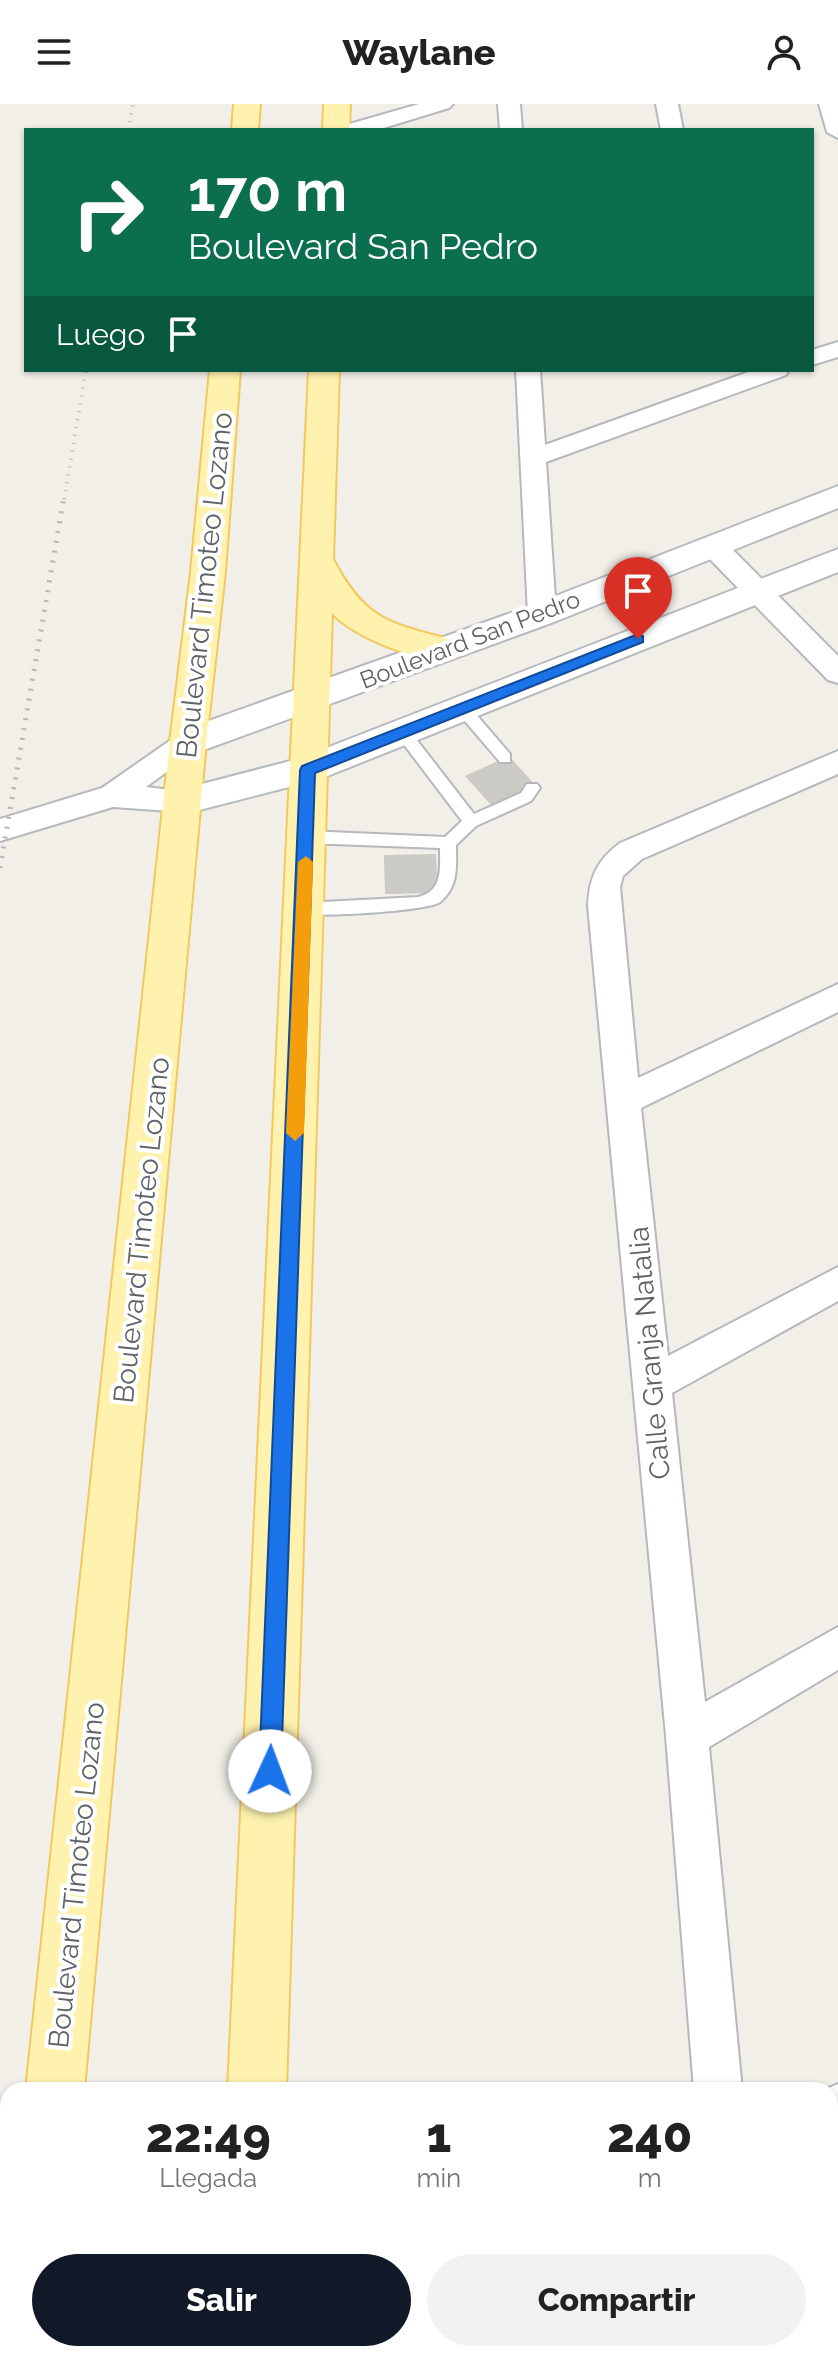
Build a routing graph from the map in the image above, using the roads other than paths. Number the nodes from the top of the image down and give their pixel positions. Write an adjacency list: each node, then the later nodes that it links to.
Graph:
1 (247, 104): 7 (main road)
2 (337, 104): 8 (main road)
3 (442, 104): 9 (street)
4 (509, 104): 10 (street)
5 (667, 104): 11 (street)
6 (830, 104): 12 (street)
7 (245, 128)
8 (336, 128)
9 (361, 128)
10 (511, 128)
11 (672, 128)
12 (838, 132)
13 (838, 349): 14 (street)
14 (814, 357)
15 (225, 372): 32 (main road, Boulevard Timoteo Lozano)
16 (324, 372): 23 (main road)
17 (528, 372): 20 (street)
18 (765, 372): 19 (street)
19 (717, 380): 20 (street)
20 (534, 458): 26 (street)
21 (838, 496): 22 (street, Boulevard San Pedro)
22 (713, 546): 25 (street); 26 (street, Boulevard San Pedro)
23 (315, 556): 27 (main road); 29 (main road)
24 (838, 560): 25 (street)
25 (755, 592): 28 (street); 30 (street)
26 (542, 614): 27 (street, Boulevard San Pedro)
27 (443, 649): 29 (street, Boulevard San Pedro)
28 (838, 673)
29 (310, 700): 32 (street, Boulevard San Pedro); 35 (main road)
30 (463, 709): 31 (street); 33 (lane)
31 (404, 734): 35 (street); 39 (lane)
32 (188, 742): 37 (street); 38 (main road, Boulevard Timoteo Lozano)
33 (505, 758)
34 (838, 762): 45 (street, Calle Granja Natalia)
35 (307, 770): 38 (street); 41 (main road)
36 (532, 788): 39 (lane)
37 (113, 796): 38 (street); 40 (street)
38 (184, 801): 50 (main road, Boulevard Timoteo Lozano)
39 (471, 822): 42 (lane)
40 (0, 830)
41 (306, 837): 42 (lane); 43 (main road)
42 (448, 843): 43 (lane)
43 (304, 909): 51 (main road)
44 (838, 997): 45 (street)
45 (626, 1100): 47 (street, Calle Granja Natalia)
46 (838, 1283): 47 (street)
47 (652, 1384): 49 (street, Calle Granja Natalia)
48 (838, 1647): 49 (street)
49 (687, 1736): 52 (street, Calle Granja Natalia)
50 (56, 2082)
51 (257, 2082)
52 (717, 2082)

